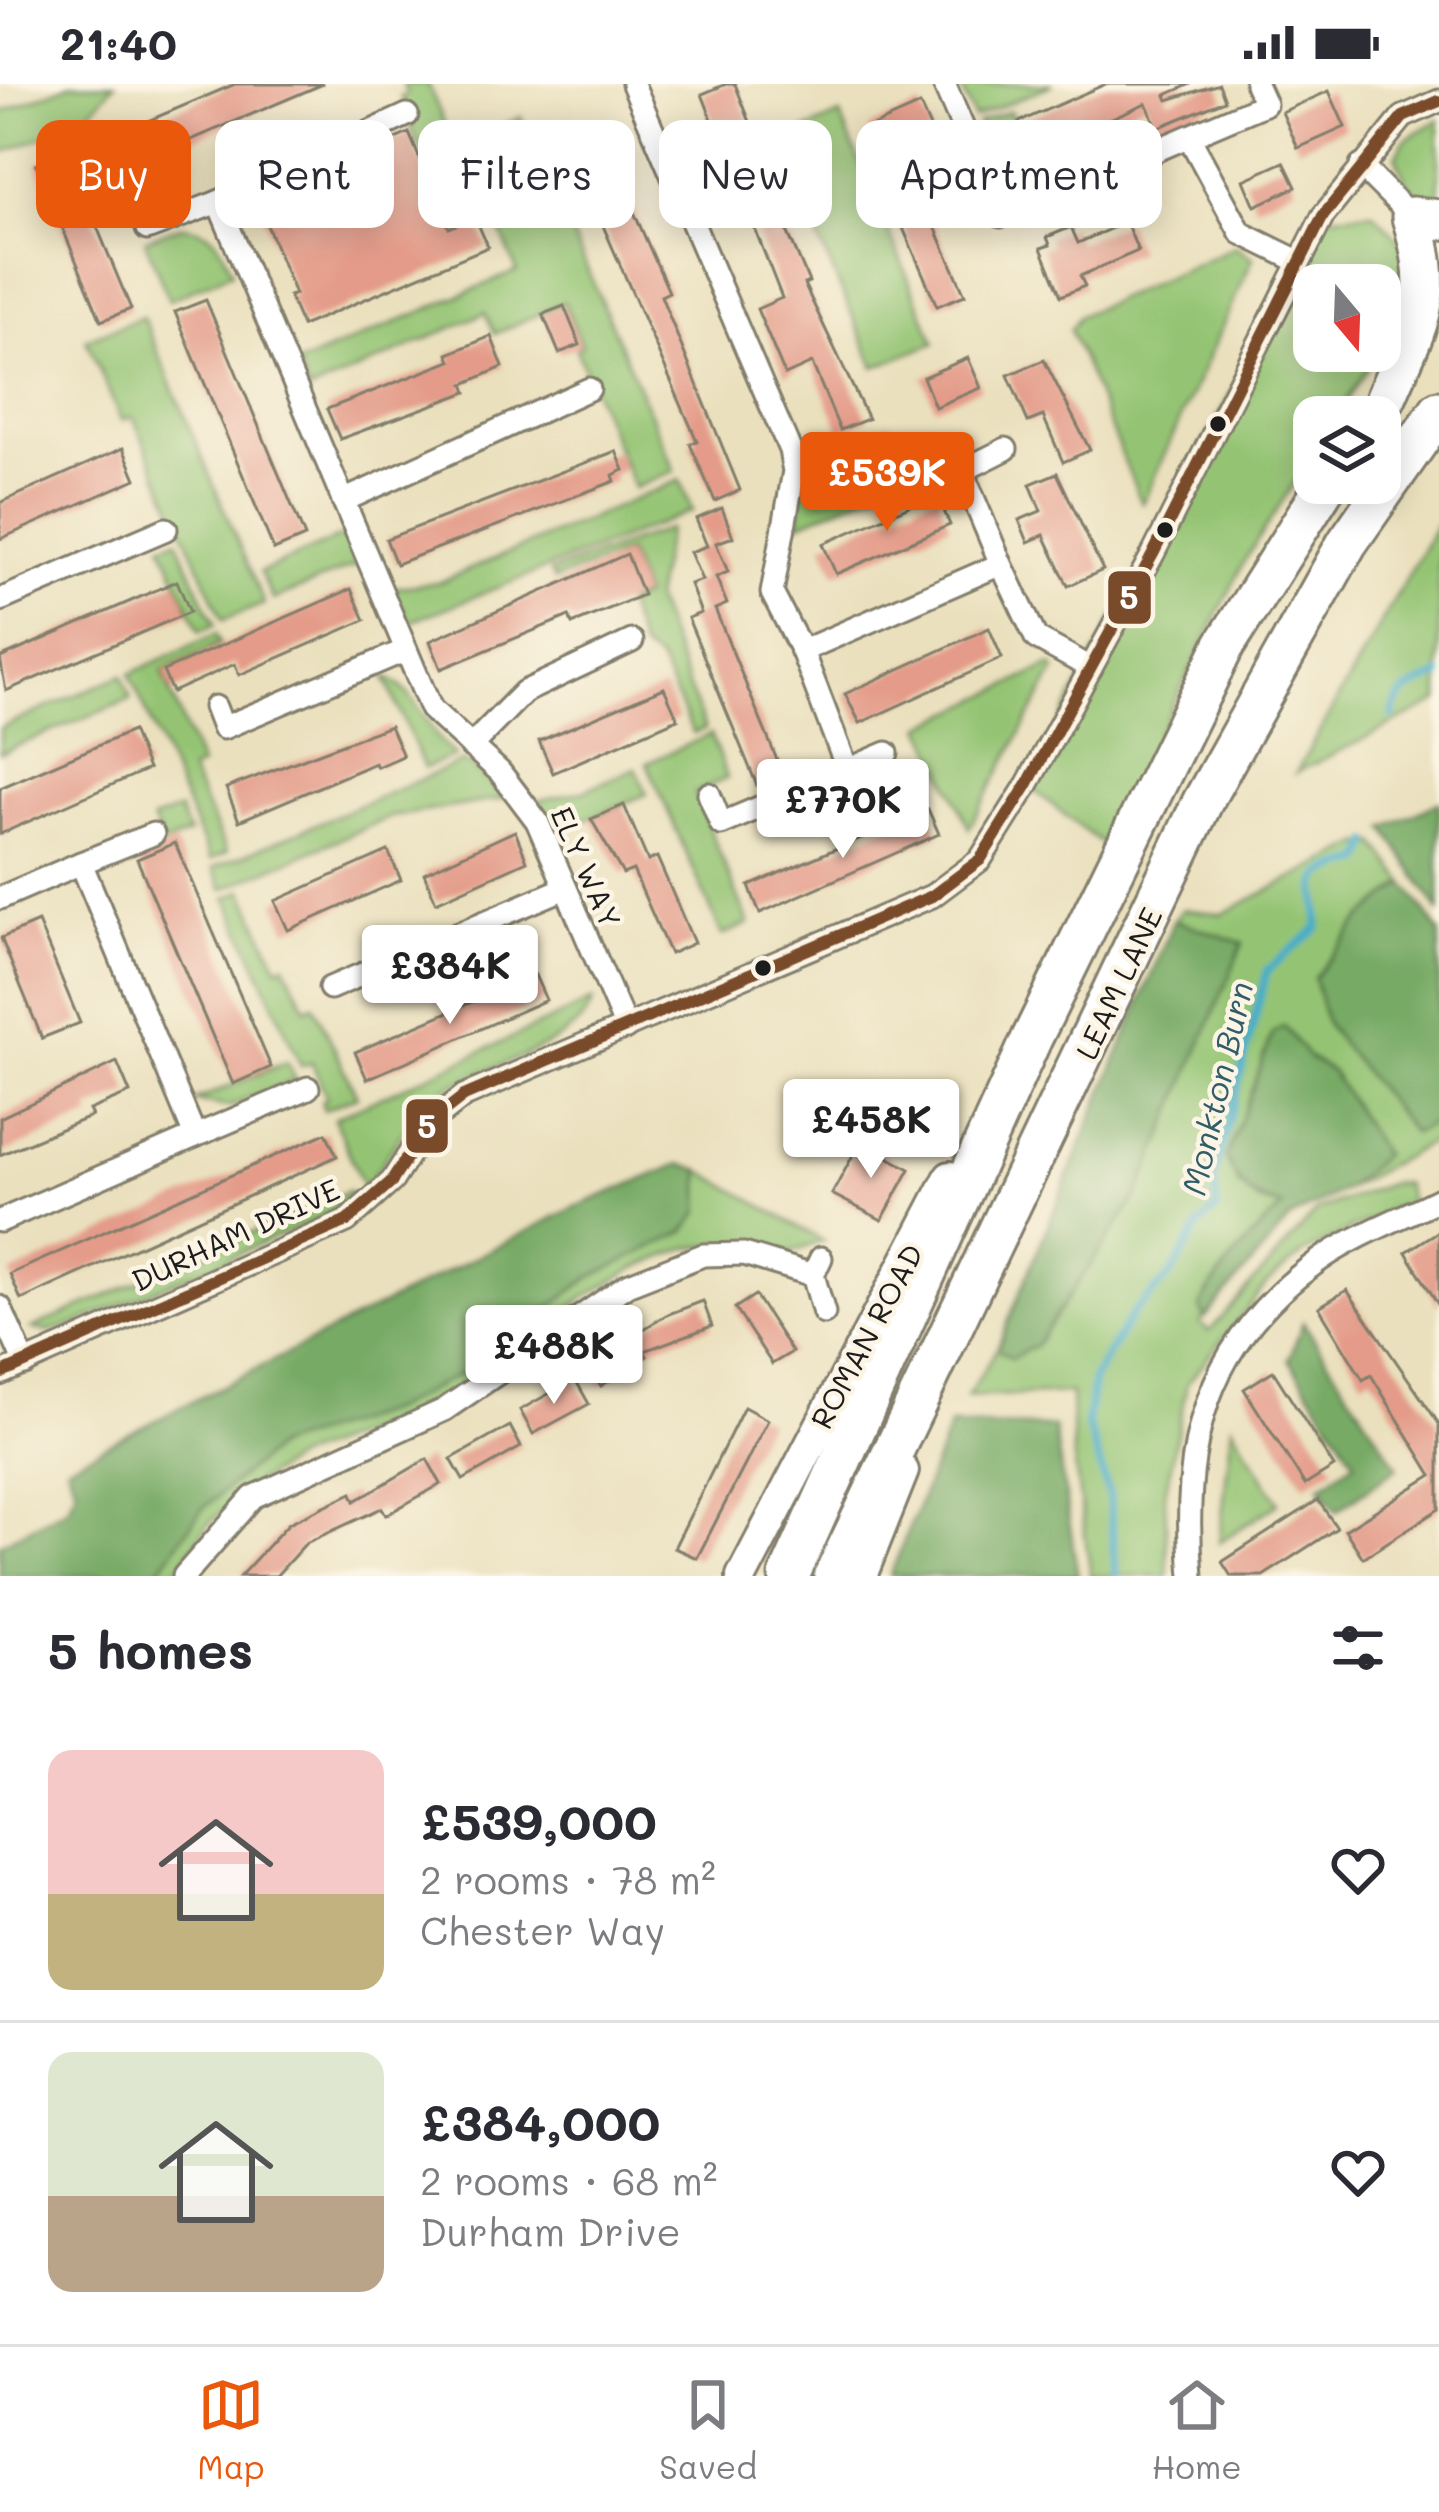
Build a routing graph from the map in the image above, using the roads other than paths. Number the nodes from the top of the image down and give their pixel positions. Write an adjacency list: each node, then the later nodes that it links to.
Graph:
1 (633, 84): 27 (street)
2 (944, 84): 7 (street)
3 (1256, 84): 7 (street)
4 (1439, 101): 8 (street, DURHAM DRIVE)
5 (407, 115): 6 (street)
6 (394, 121)
7 (1189, 137): 13 (street)
8 (1361, 166): 10 (street); 13 (street, DURHAM DRIVE)
9 (215, 203): 12 (street)
10 (1426, 219): 16 (highway)
11 (229, 228): 20 (street, ELY WAY)
12 (147, 229)
13 (1298, 261): 28 (street, DURHAM DRIVE)
14 (1439, 334): 17 (highway)
15 (589, 389): 20 (street)
16 (1384, 396)
17 (1388, 396)
18 (1439, 411): 45 (highway, LEAM LANE)
19 (1006, 449): 23 (street)
20 (343, 501): 26 (street, ELY WAY)
21 (1314, 504): 40 (highway, LEAM LANE)
22 (166, 529): 24 (street)
23 (1001, 564): 27 (street); 28 (street)
24 (0, 600)
25 (632, 641): 30 (street)
26 (406, 650): 29 (street); 30 (street, ELY WAY)
27 (802, 651): 32 (street)
28 (1091, 668): 39 (street, DURHAM DRIVE)
29 (215, 707)
30 (471, 746): 36 (street, ELY WAY)
31 (887, 754): 32 (street)
32 (848, 771): 33 (street)
33 (709, 794)
34 (153, 834): 35 (street)
35 (81, 863): 37 (street); 42 (street)
36 (565, 888): 38 (street); 39 (street, ELY WAY)
37 (0, 898)
38 (330, 988)
39 (626, 1028): 49 (street, DURHAM DRIVE)
40 (1032, 1038): 48 (main road, ROMAN ROAD); 51 (highway, LEAM LANE)
41 (308, 1088): 42 (street)
42 (195, 1136): 44 (street)
43 (1439, 1199): 57 (street)
44 (0, 1222)
45 (986, 1266): 55 (highway, LEAM LANE); 56 (main road)
46 (0, 1306): 49 (street)
47 (824, 1313): 52 (street)
48 (876, 1317): 51 (highway); 53 (main road, ROMAN ROAD)
49 (25, 1364): 50 (street, DURHAM DRIVE)
50 (0, 1374)
51 (874, 1386): 54 (highway, LEAM LANE)
52 (184, 1576)
53 (742, 1576)
54 (789, 1576)
55 (834, 1576)
56 (860, 1576)
57 (1192, 1576)

